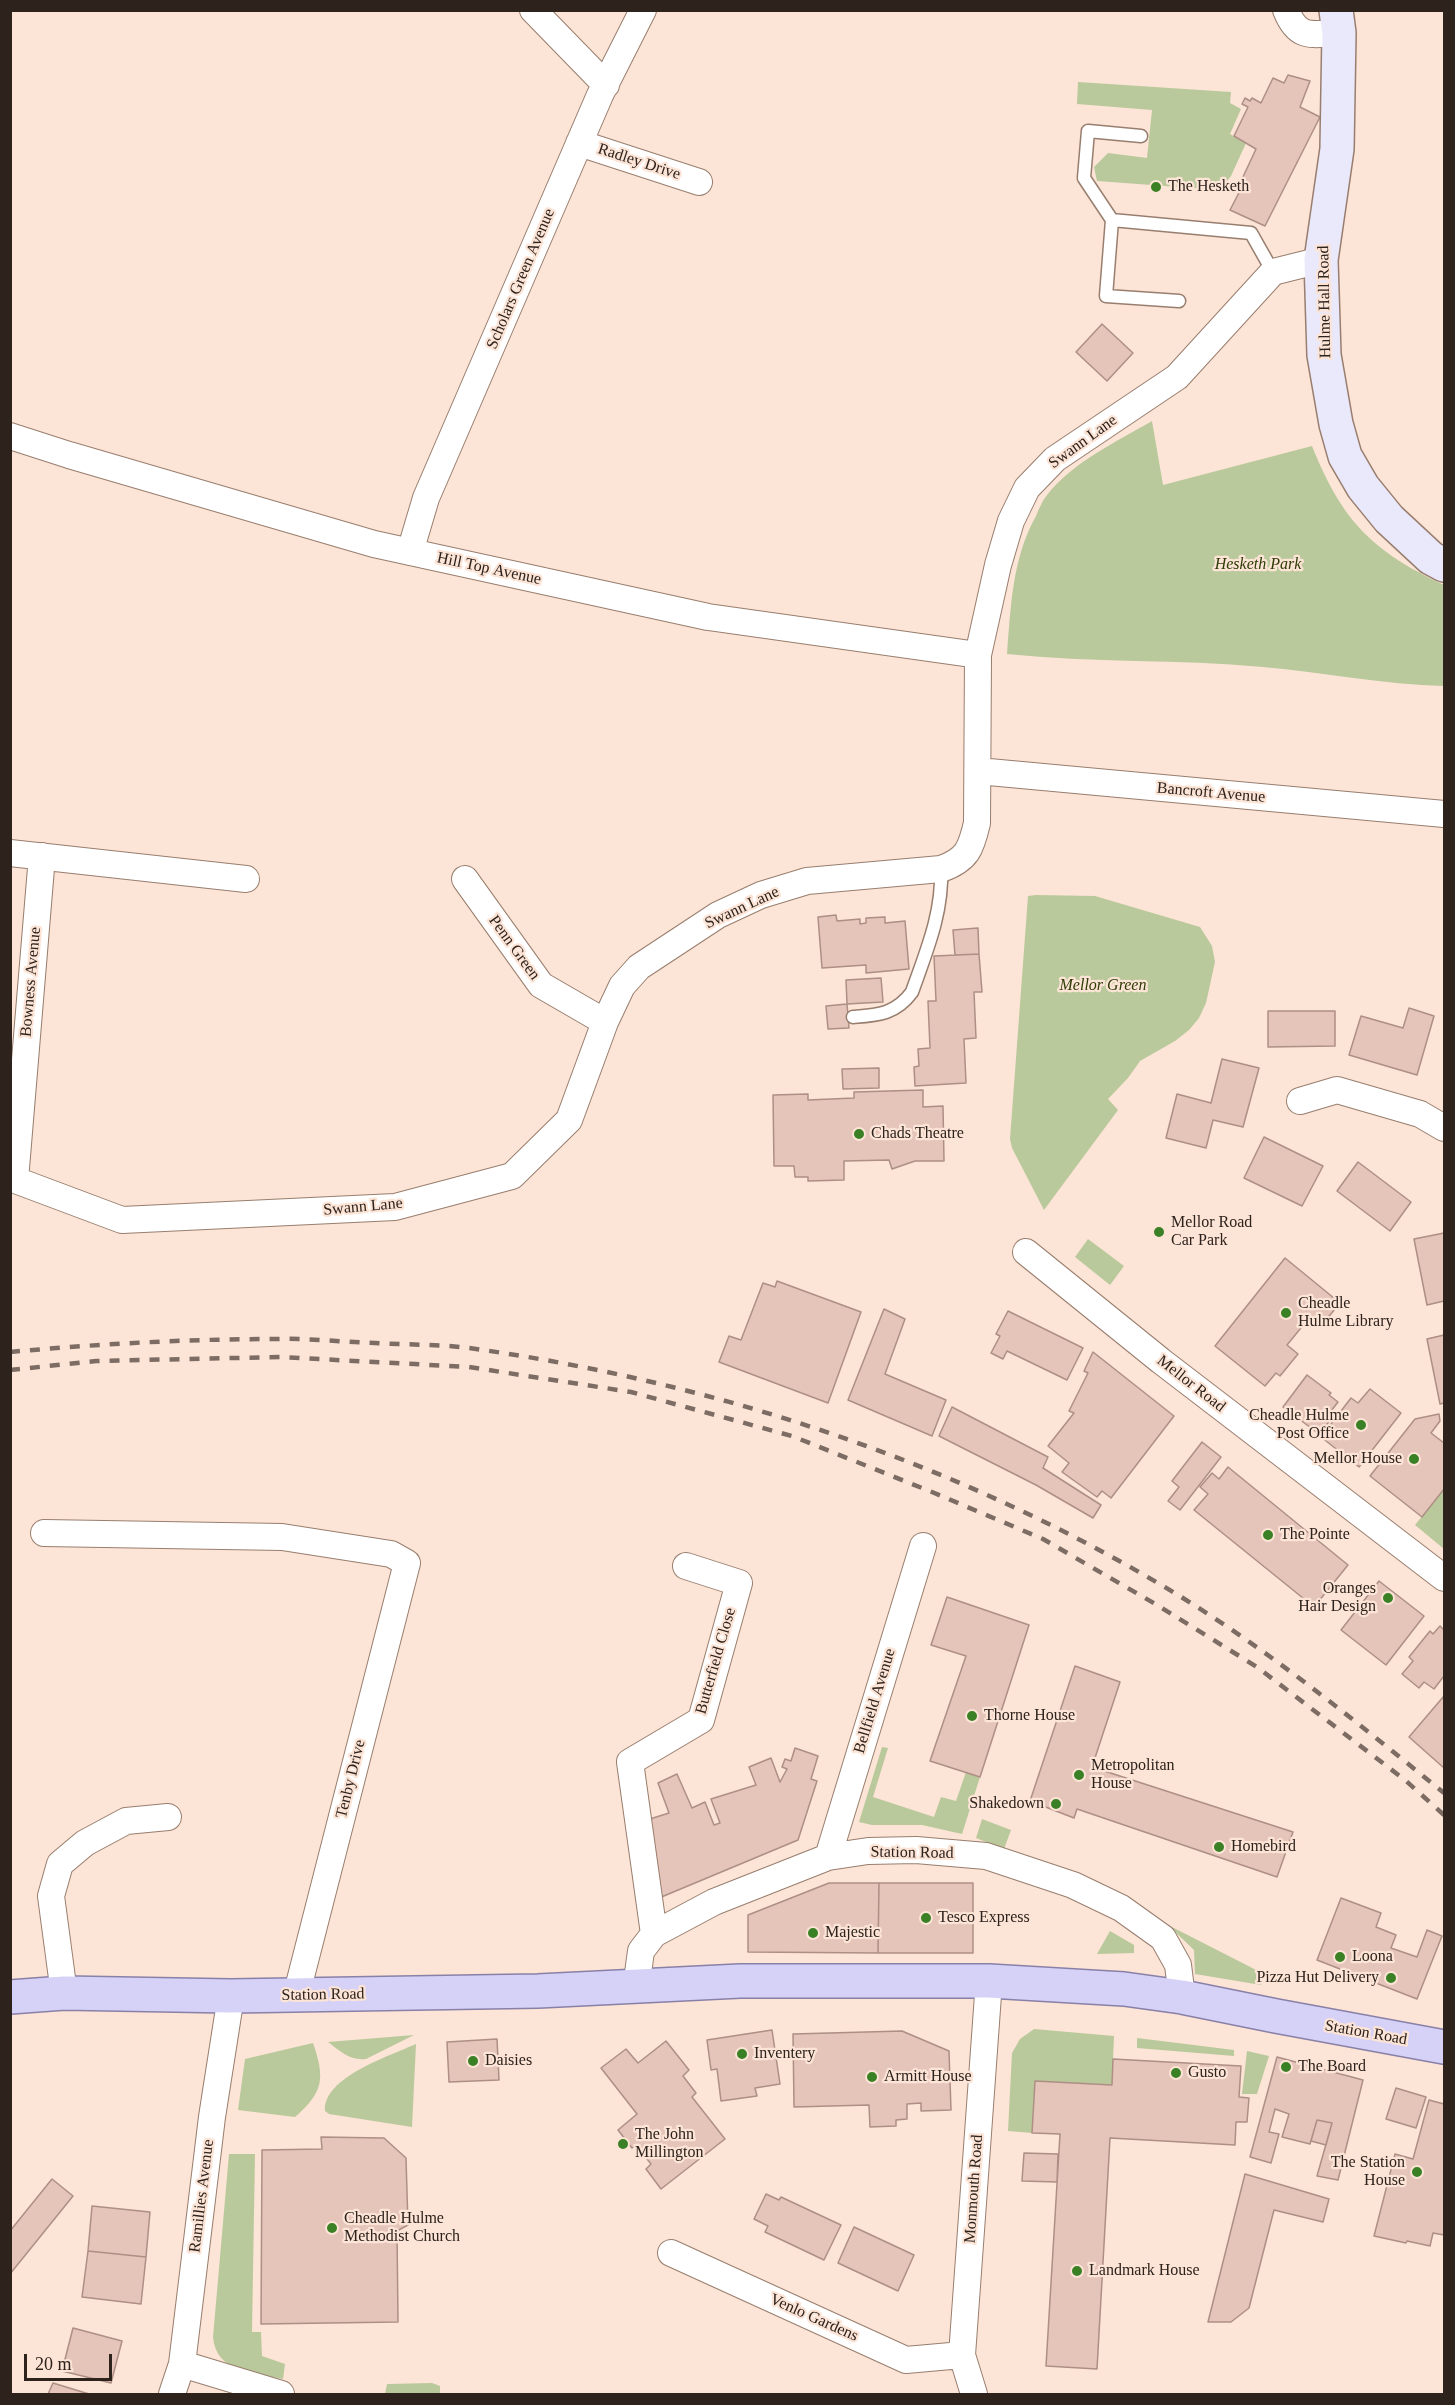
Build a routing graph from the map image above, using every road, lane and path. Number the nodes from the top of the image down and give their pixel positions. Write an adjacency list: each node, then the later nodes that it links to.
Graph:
1 (533, 10): 5 (street)
2 (644, 10): 5 (street, Scholars Green Avenue)
3 (1286, 10): 4 (street, Hulme Hall Road)
4 (1337, 22): 10 (main road, Hulme Hall Road)
5 (606, 85): 7 (street, Scholars Green Avenue)
6 (1141, 136): 9 (lane)
7 (579, 143): 8 (street, Radley Drive); 14 (street, Scholars Green Avenue)
8 (699, 182)
9 (1112, 220): 11 (lane); 12 (lane)
10 (1322, 260): 11 (street); 15 (main road, Hulme Hall Road)
11 (1272, 272): 16 (street, Swann Lane)
12 (1179, 301)
13 (10, 436): 14 (street, Hill Top Avenue)
14 (410, 552): 16 (street, Hill Top Avenue)
15 (1444, 565)
16 (978, 655): 17 (street, Swann Lane)
17 (978, 771): 18 (street, Bancroft Avenue); 21 (street, Swann Lane)
18 (1444, 814)
19 (10, 853): 20 (street)
20 (42, 856): 22 (street); 28 (street, Bowness Avenue)
21 (941, 869): 24 (lane); 25 (street, Swann Lane)
22 (246, 879)
23 (465, 879): 25 (street, Penn Green)
24 (853, 1017)
25 (605, 1022): 28 (street, Swann Lane)
26 (1300, 1101): 27 (street)
27 (1444, 1128)
28 (13, 1179)
29 (1026, 1252): 33 (street, Mellor Road)
30 (44, 1533): 41 (street, Tenby Drive)
31 (923, 1546): 35 (street, Bellfield Avenue)
32 (686, 1566): 36 (street, Butterfield Close)
33 (1444, 1578)
34 (168, 1817): 39 (street)
35 (828, 1857): 36 (street, Station Road); 43 (street, Station Road)
36 (654, 1934): 38 (street)
37 (989, 1981): 38 (main road, Station Road); 43 (main road, Station Road); 46 (street, Monmouth Road)
38 (636, 1988): 41 (main road, Station Road)
39 (64, 1994): 40 (main road, Station Road); 42 (main road, Station Road)
40 (231, 1996): 41 (main road, Station Road); 47 (street, Ramillies Avenue)
41 (296, 1996)
42 (10, 1997)
43 (1182, 1997): 44 (main road, Station Road)
44 (1444, 2047)
45 (671, 2253): 46 (street, Venlo Gardens)
46 (962, 2355): 50 (street, Monmouth Road)
47 (182, 2364): 48 (street, Ramillies Avenue); 49 (street)
48 (172, 2394)
49 (281, 2394)
50 (974, 2394)

